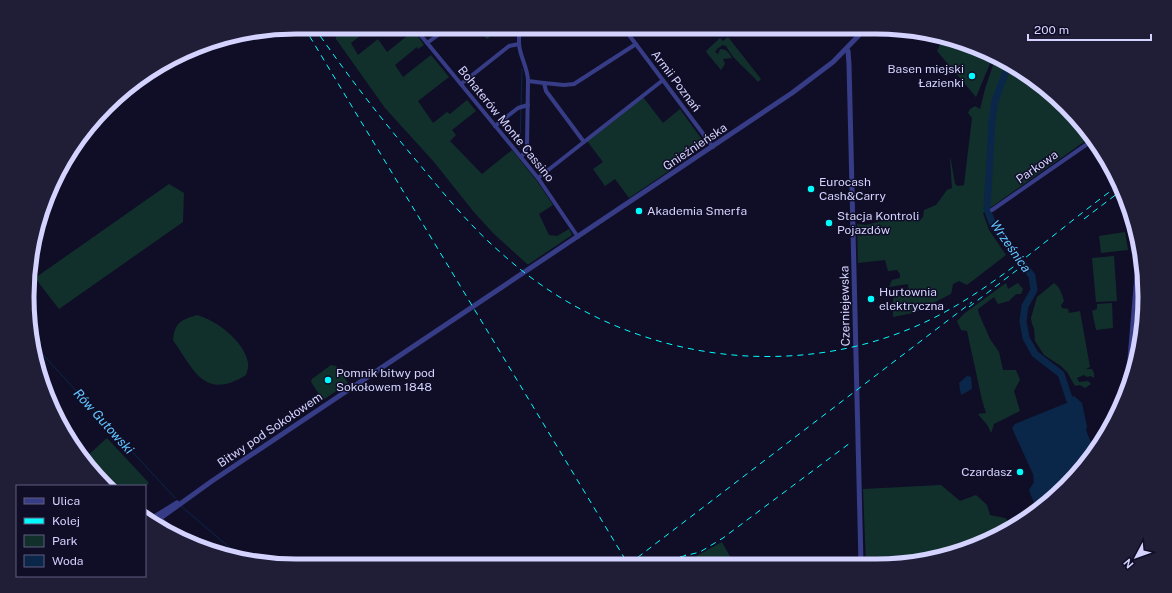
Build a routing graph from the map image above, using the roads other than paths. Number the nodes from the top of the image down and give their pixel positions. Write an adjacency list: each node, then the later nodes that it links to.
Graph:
1 (420, 34): 6 (street, Bohaterów Monte Cassino)
2 (439, 34): 6 (street)
3 (519, 34): 7 (street)
4 (628, 34): 8 (street, Armii Poznań)
5 (860, 34): 9 (street, Gnieźnieńska)
6 (427, 42): 13 (street, Bohaterów Monte Cassino)
7 (519, 44): 11 (street); 13 (street)
8 (636, 44): 10 (street, Armii Poznań); 12 (street)
9 (846, 49): 18 (street, Gnieźnieńska); 27 (street, Czerniejewska)
10 (663, 80): 16 (street); 18 (street, Armii Poznań)
11 (528, 81): 12 (street); 14 (street)
12 (544, 83): 16 (street)
13 (461, 84): 15 (street, Bohaterów Monte Cassino)
14 (528, 105): 15 (street); 19 (street)
15 (495, 126): 19 (street, Bohaterów Monte Cassino)
16 (584, 142): 20 (street)
17 (1088, 143): 21 (street, Parkowa)
18 (713, 147): 22 (street, Gnieźnieńska)
19 (521, 157): 20 (street, Bohaterów Monte Cassino)
20 (538, 178): 22 (street, Bohaterów Monte Cassino)
21 (992, 210)
22 (578, 237): 23 (street, Gnieźnieńska)
23 (526, 271): 26 (street, Bitwy pod Sokołowem)
24 (1137, 273): 25 (street)
25 (1129, 364)
26 (157, 519)
27 (861, 559)

